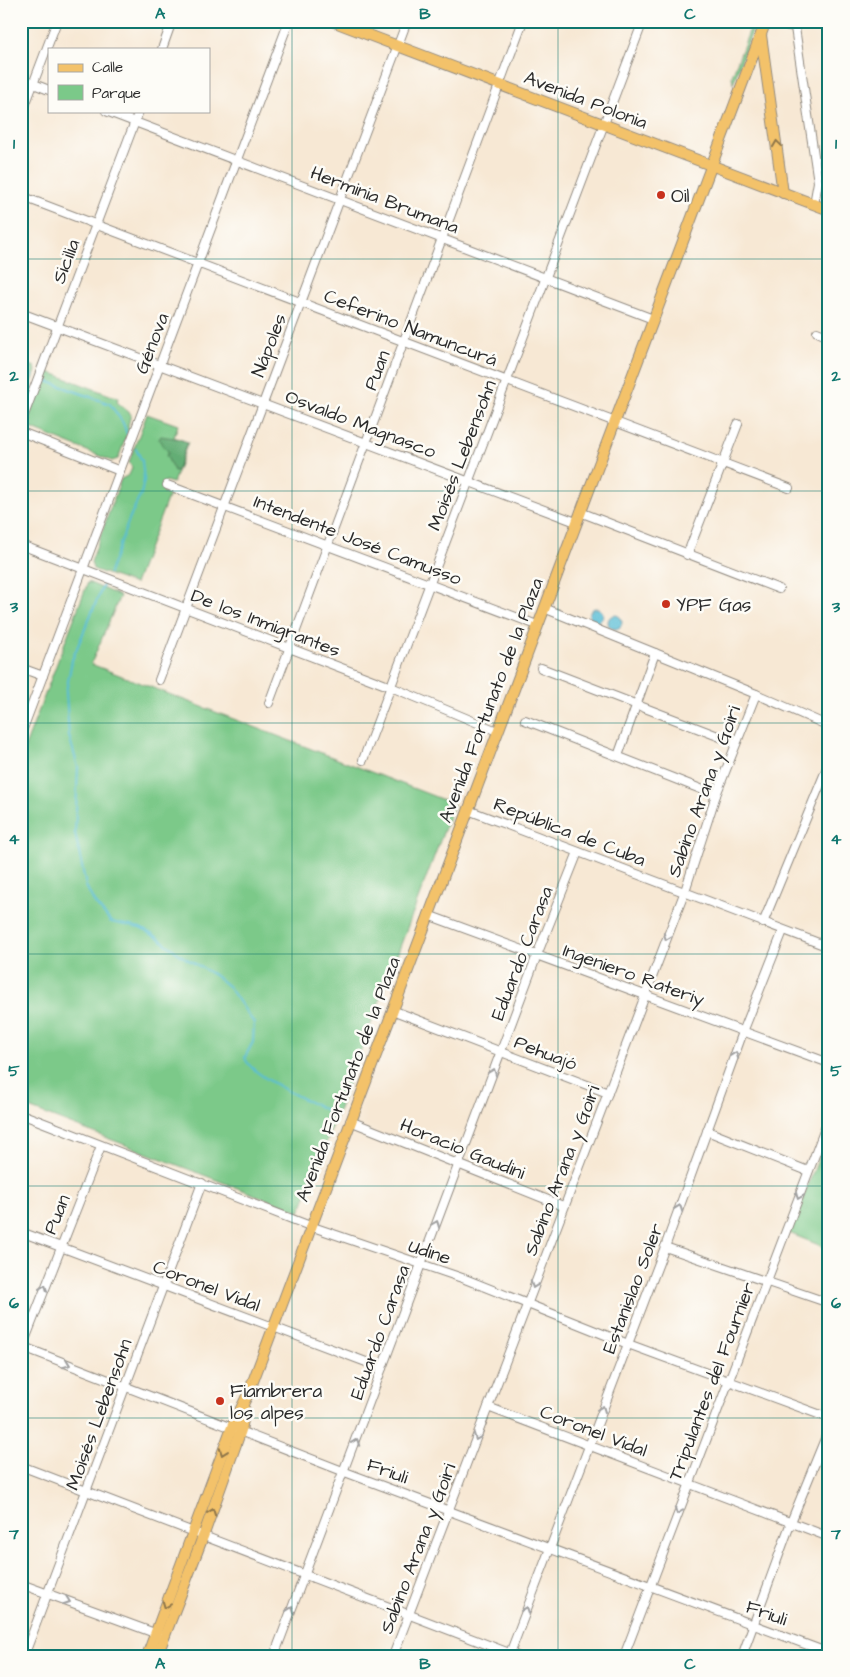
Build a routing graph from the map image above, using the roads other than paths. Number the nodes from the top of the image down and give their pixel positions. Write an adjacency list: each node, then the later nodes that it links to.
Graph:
1 (57, 21): 14 (street)
2 (172, 21): 12 (street)
3 (289, 21): 22 (street, Génova)
4 (332, 21): 11 (main road, Avenida Polonia)
5 (407, 21): 11 (street, Nápoles)
6 (523, 21): 15 (street, Puan)
7 (643, 21): 21 (street, Moisés Lebensohn)
8 (766, 21): 9 (street); 10 (main road, Avenida Fortunato de la Plaza)
9 (794, 24): 27 (street)
10 (761, 34): 23 (main road, Avenida Fortunato de la Plaza); 24 (main road, one-way to 10)
11 (398, 46): 15 (main road, Avenida Polonia); 26 (street, Nápoles)
12 (162, 48)
13 (21, 79): 14 (street)
14 (33, 84): 16 (street); 19 (street)
15 (499, 85): 21 (main road, Avenida Polonia); 30 (street, Puan)
16 (48, 90)
17 (109, 112): 20 (street, Herminia Brumana)
18 (139, 112): 20 (street, Sicilia)
19 (21, 116)
20 (134, 122): 22 (street, Herminia Brumana); 29 (street, Sicilia)
21 (604, 124): 23 (main road, Avenida Polonia); 32 (street, Moisés Lebensohn)
22 (237, 160): 26 (street, Herminia Brumana); 31 (street, Génova)
23 (712, 166): 24 (main road, Avenida Polonia); 35 (main road, Avenida Fortunato de la Plaza)
24 (784, 193): 27 (main road, Avenida Polonia)
25 (21, 196): 29 (street, Ceferino Namuncurá)
26 (341, 199): 30 (street, Herminia Brumana); 33 (street, Nápoles)
27 (814, 204): 28 (main road, Avenida Polonia)
28 (829, 210)
29 (96, 224): 31 (street, Ceferino Namuncurá); 36 (street, Sicilia)
30 (443, 238): 32 (street, Herminia Brumana); 39 (street, Puan)
31 (198, 263): 33 (street, Ceferino Namuncurá); 40 (street, Génova)
32 (546, 278): 35 (street, Herminia Brumana); 41 (street, Moisés Lebensohn)
33 (302, 302): 39 (street, Ceferino Namuncurá); 42 (street, Nápoles)
34 (21, 313): 36 (street, Osvaldo Magnasco)
35 (653, 318): 43 (main road, Avenida Fortunato de la Plaza)
36 (58, 326): 40 (street, Osvaldo Magnasco); 44 (street, Sicilia)
37 (817, 332): 38 (street)
38 (829, 337)
39 (405, 341): 41 (street, Ceferino Namuncurá); 47 (street, Puan)
40 (160, 365): 42 (street, Osvaldo Magnasco); 49 (street, Génova)
41 (507, 380): 43 (street, Ceferino Namuncurá); 50 (street, Moisés Lebensohn)
42 (264, 404): 47 (street, Osvaldo Magnasco); 53 (street, Nápoles)
43 (614, 421): 48 (street, Ceferino Namuncurá); 54 (main road, Avenida Fortunato de la Plaza)
44 (21, 423)
45 (738, 424): 48 (street)
46 (21, 432): 49 (street)
47 (366, 442): 50 (street, Osvaldo Magnasco); 57 (street, Puan)
48 (724, 464): 52 (street, Ceferino Namuncurá); 58 (street)
49 (120, 471): 59 (street, Génova)
50 (469, 481): 55 (street, Osvaldo Magnasco); 60 (street, Moisés Lebensohn)
51 (167, 485): 53 (street, Intendente José Camusso)
52 (790, 488)
53 (225, 506): 57 (street, Intendente José Camusso); 63 (street, Nápoles)
54 (580, 512): 55 (main road, Avenida Fortunato de la Plaza); 58 (street)
55 (576, 522): 62 (main road, Avenida Fortunato de la Plaza)
56 (21, 545): 59 (street, De los Inmigrantes)
57 (327, 545): 60 (street, Intendente José Camusso); 65 (street, Puan)
58 (687, 555): 61 (street)
59 (83, 569): 63 (street, De los Inmigrantes); 69 (street, Génova)
60 (430, 584): 64 (street, Intendente José Camusso); 71 (street, Moisés Lebensohn)
61 (778, 589)
62 (544, 608): 64 (main road, Avenida Fortunato de la Plaza); 66 (street)
63 (186, 609): 65 (street, De los Inmigrantes); 70 (street, Nápoles)
64 (537, 625): 77 (main road, Avenida Fortunato de la Plaza)
65 (289, 648): 71 (street, De los Inmigrantes); 73 (street, Puan)
66 (655, 654): 72 (street); 74 (street)
67 (21, 668): 69 (street)
68 (541, 668): 74 (street)
69 (43, 676): 78 (street, Génova)
70 (159, 680)
71 (391, 687): 77 (street, De los Inmigrantes); 81 (street, Moisés Lebensohn)
72 (756, 694): 76 (street); 79 (street, Sabino Arana y Goiri)
73 (269, 702)
74 (637, 704): 79 (street); 80 (street)
75 (525, 720): 80 (street)
76 (829, 726)
77 (498, 731): 84 (main road, Avenida Fortunato de la Plaza)
78 (21, 734)
79 (736, 743): 83 (street, Sabino Arana y Goiri)
80 (618, 756): 83 (street)
81 (363, 760)
82 (829, 763): 88 (street)
83 (716, 795): 86 (street, Sabino Arana y Goiri)
84 (468, 810): 85 (street, República de Cuba); 87 (main road, Avenida Fortunato de la Plaza)
85 (578, 852): 86 (street, República de Cuba); 91 (street, Eduardo Carasa)
86 (684, 891): 88 (street, República de Cuba); 92 (street, Sabino Arana y Goiri, one-way to 92)
87 (428, 915): 91 (street, Ingeniero Rateriy); 93 (main road, Avenida Fortunato de la Plaza)
88 (763, 923): 89 (street, República de Cuba)
89 (783, 931): 90 (street, República de Cuba); 94 (street, Estanislao Soler)
90 (829, 947)
91 (537, 955): 92 (street, Ingeniero Rateriy); 95 (street, Eduardo Carasa)
92 (645, 995): 94 (street, Ingeniero Rateriy); 97 (street, Sabino Arana y Goiri)
93 (392, 1010): 95 (street, Pehuajó); 100 (main road, Avenida Fortunato de la Plaza)
94 (743, 1032): 96 (street, Ingeniero Rateriy); 101 (street, Estanislao Soler, one-way to 94)
95 (500, 1052): 97 (street, Pehuajó); 103 (street, Eduardo Carasa, one-way to 95)
96 (829, 1063)
97 (608, 1093): 106 (street, Sabino Arana y Goiri)
98 (21, 1114): 102 (street, Udine)
99 (829, 1118): 104 (street, Tripulantes del Fournier)
100 (350, 1121): 103 (street, Horacio Gaudini); 107 (main road, Avenida Fortunato de la Plaza)
101 (707, 1131): 104 (street); 110 (street, Estanislao Soler, one-way to 101)
102 (101, 1146): 105 (street, Udine); 109 (street, Puan)
103 (459, 1163): 106 (street, Horacio Gaudini); 111 (street, Eduardo Carasa, one-way to 103)
104 (808, 1171): 112 (street, Tripulantes del Fournier, one-way to 112)
105 (202, 1183): 107 (street, Udine); 113 (street, Moisés Lebensohn)
106 (563, 1206): 115 (street, Sabino Arana y Goiri, one-way to 115)
107 (310, 1226): 111 (street, Udine); 116 (main road, Avenida Fortunato de la Plaza)
108 (21, 1232): 109 (street, Coronel Vidal)
109 (60, 1247): 113 (street, Coronel Vidal); 118 (street, Puan, one-way to 109)
110 (665, 1247): 112 (street); 117 (street, Estanislao Soler)
111 (421, 1265): 115 (street, Udine); 119 (street, Eduardo Carasa)
112 (767, 1281): 114 (street); 120 (street, Tripulantes del Fournier)
113 (163, 1286): 116 (street, Coronel Vidal); 121 (street, Moisés Lebensohn)
114 (829, 1303)
115 (527, 1304): 117 (street, Udine); 122 (street, Sabino Arana y Goiri)
116 (272, 1327): 119 (street, Coronel Vidal); 124 (main road, Avenida Fortunato de la Plaza)
117 (628, 1344): 120 (street, Udine); 126 (street, Estanislao Soler, one-way to 117)
118 (22, 1348): 121 (street, Friuli, one-way to 121)
119 (382, 1368): 128 (street, Eduardo Carasa, one-way to 119)
120 (727, 1381): 123 (street, Udine); 129 (street, Tripulantes del Fournier)
121 (125, 1386): 124 (street, Friuli); 130 (street, Moisés Lebensohn)
122 (488, 1407): 126 (street, Coronel Vidal); 131 (street, Sabino Arana y Goiri, one-way to 131)
123 (829, 1418)
124 (237, 1428): 128 (street, Friuli); 133 (main road, Avenida Fortunato de la Plaza)
125 (829, 1429): 132 (street)
126 (588, 1445): 129 (street, Coronel Vidal); 135 (street, Estanislao Soler)
127 (21, 1466): 130 (street)
128 (345, 1472): 131 (street, Friuli); 136 (street, Eduardo Carasa)
129 (689, 1484): 132 (street, Coronel Vidal); 138 (street, Tripulantes del Fournier, one-way to 138)
130 (88, 1490): 133 (street); 139 (street, Moisés Lebensohn)
131 (449, 1509): 135 (street, Friuli); 140 (street, Sabino Arana y Goiri)
132 (791, 1522): 134 (street, Coronel Vidal); 141 (street)
133 (199, 1532): 136 (street); 142 (main road, Avenida Fortunato de la Plaza)
134 (829, 1537)
135 (550, 1548): 138 (street, Friuli); 145 (street, Estanislao Soler, one-way to 135)
136 (305, 1574): 140 (street); 148 (street, Eduardo Carasa, one-way to 136)
137 (21, 1584): 139 (street)
138 (650, 1587): 141 (street, Friuli); 150 (street, Tripulantes del Fournier)
139 (49, 1594): 142 (street, one-way to 142); 146 (street, Moisés Lebensohn)
140 (409, 1614): 145 (street); 149 (street, Sabino Arana y Goiri)
141 (753, 1624): 144 (street, Friuli); 151 (street)
142 (160, 1635): 143 (main road, Avenida Fortunato de la Plaza)
143 (153, 1653): 147 (street)
144 (829, 1653)
145 (512, 1655)
146 (24, 1656)
147 (172, 1656)
148 (274, 1656)
149 (393, 1656)
150 (624, 1656)
151 (742, 1656)

